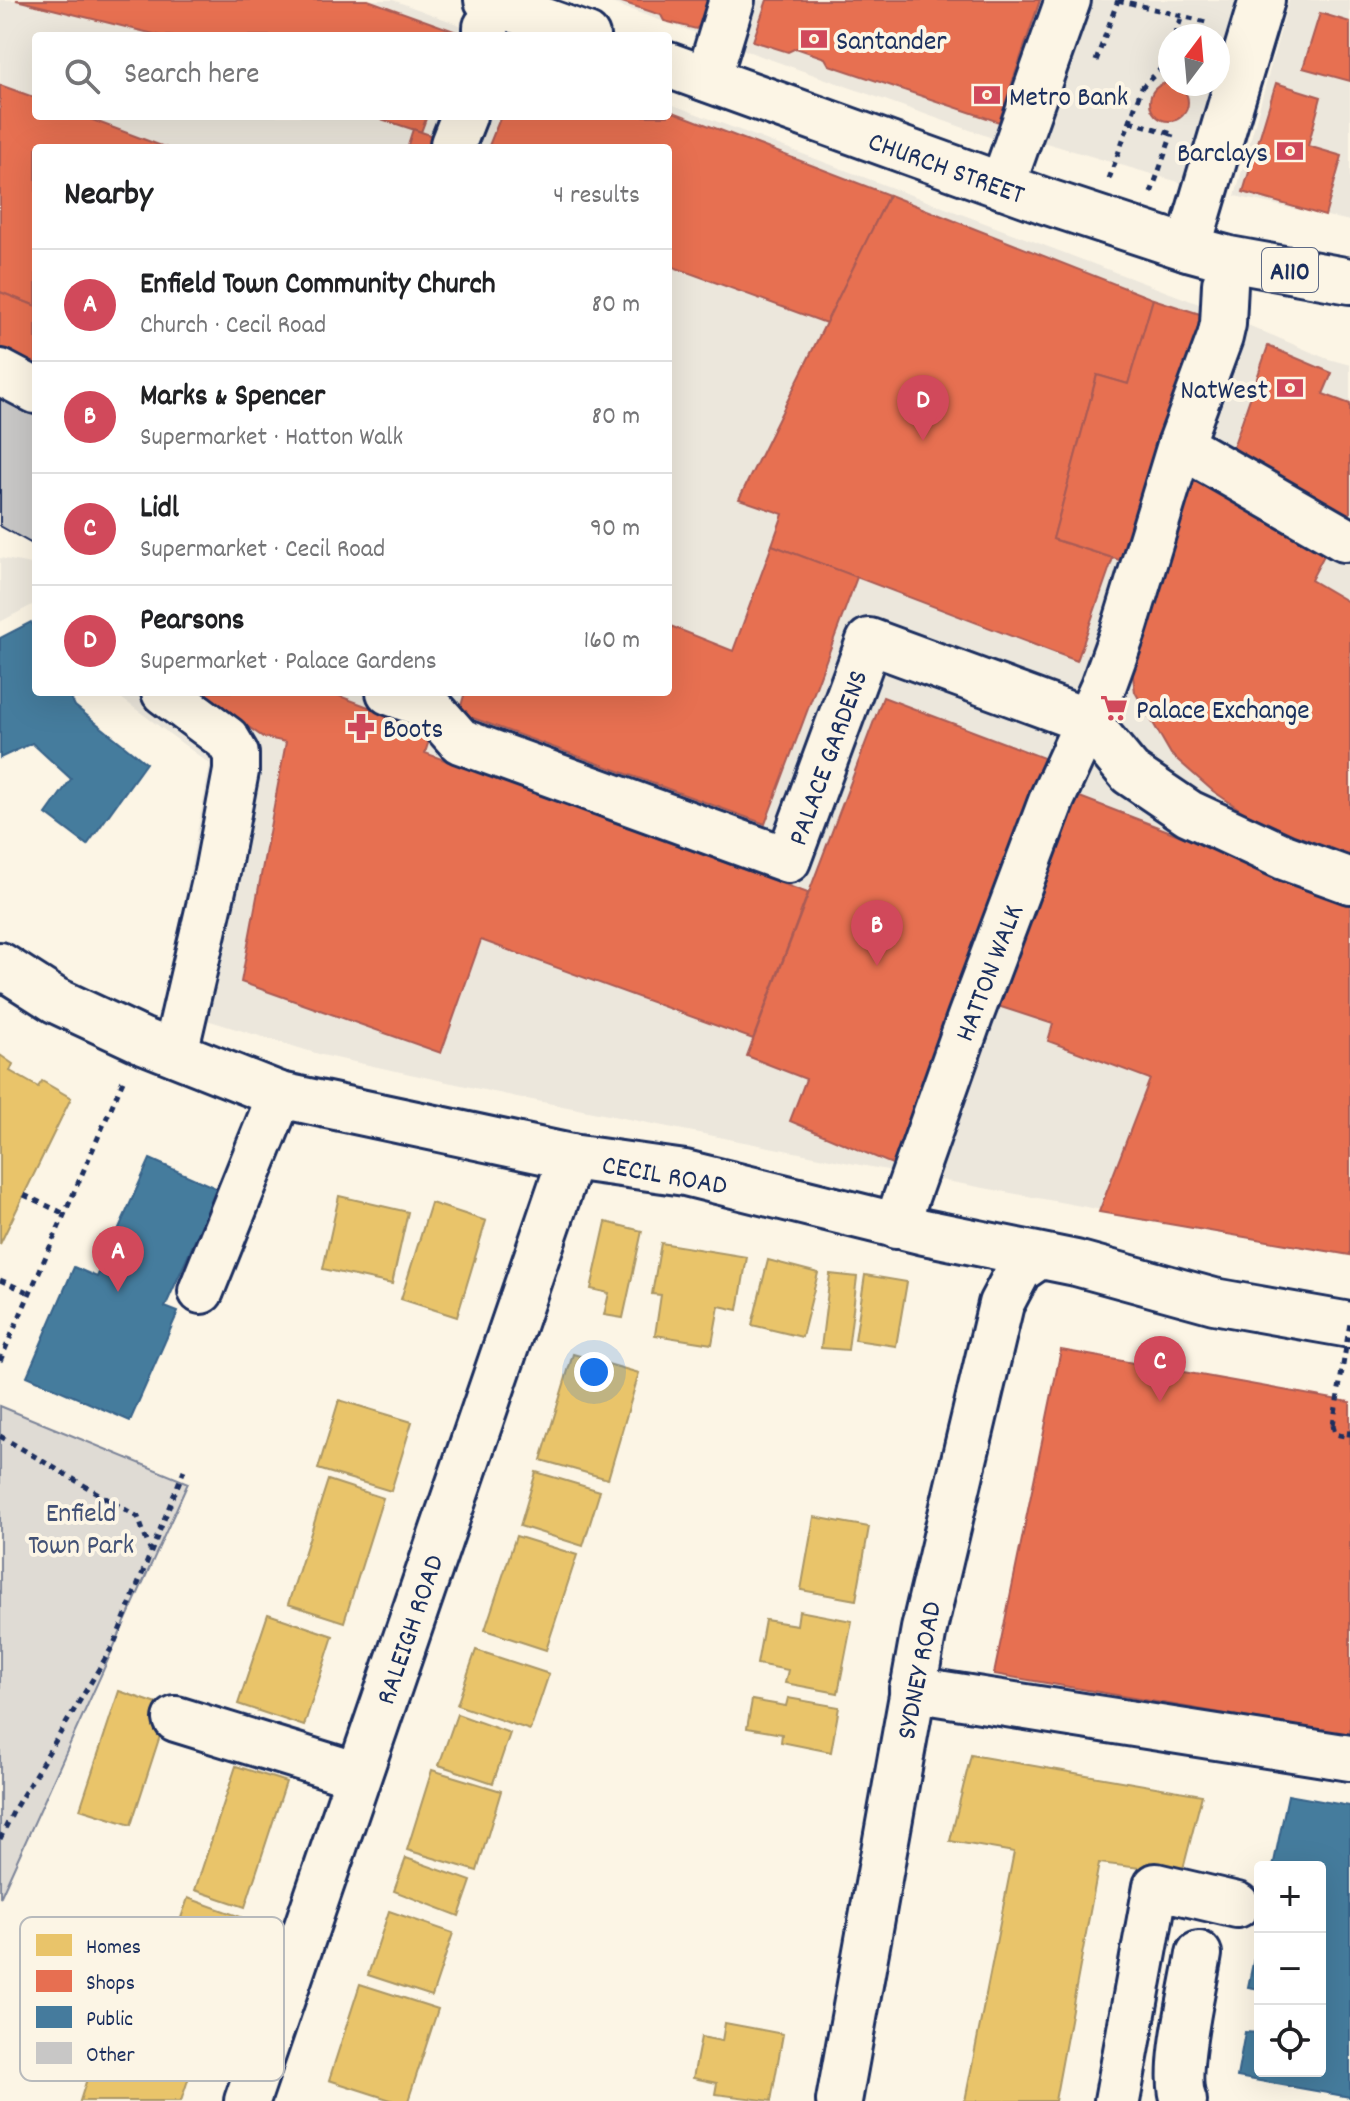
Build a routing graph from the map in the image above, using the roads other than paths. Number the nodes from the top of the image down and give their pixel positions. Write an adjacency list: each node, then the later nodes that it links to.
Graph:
1 (732, 0): 6 (street)
2 (1068, 0): 7 (street)
3 (1257, 17): 8 (street, HATTON WALK)
4 (486, 21): 5 (street)
5 (560, 32)
6 (688, 72): 7 (street, CHURCH STREET)
7 (1002, 186): 8 (street, CHURCH STREET)
8 (1214, 264): 9 (street, A110); 12 (street, HATTON WALK)
9 (1350, 281)
10 (0, 372): 11 (street)
11 (32, 389)
12 (1180, 445): 13 (street); 16 (street, HATTON WALK)
13 (1344, 539)
14 (169, 696): 19 (street)
15 (400, 696): 16 (street, PALACE GARDENS)
16 (1087, 721): 17 (street); 22 (street, HATTON WALK)
17 (1350, 881)
18 (0, 965): 19 (street, CECIL ROAD)
19 (158, 1047): 20 (street, CECIL ROAD)
20 (280, 1095): 21 (street, CECIL ROAD); 24 (street)
21 (571, 1157): 22 (street, CECIL ROAD); 29 (street, RALEIGH ROAD)
22 (896, 1226): 23 (street, CECIL ROAD)
23 (1038, 1257): 25 (street, CECIL ROAD); 26 (street, SYDNEY ROAD)
24 (201, 1291)
25 (1350, 1324)
26 (912, 1689): 28 (street); 35 (street, SYDNEY ROAD)
27 (176, 1719): 29 (street)
28 (1350, 1758)
29 (358, 1775): 32 (street, RALEIGH ROAD)
30 (1237, 1905): 36 (street)
31 (1199, 1954): 37 (street)
32 (284, 1992)
33 (254, 2081): 34 (street, RALEIGH ROAD)
34 (247, 2101)
35 (839, 2101)
36 (1117, 2101)
37 (1184, 2101)

